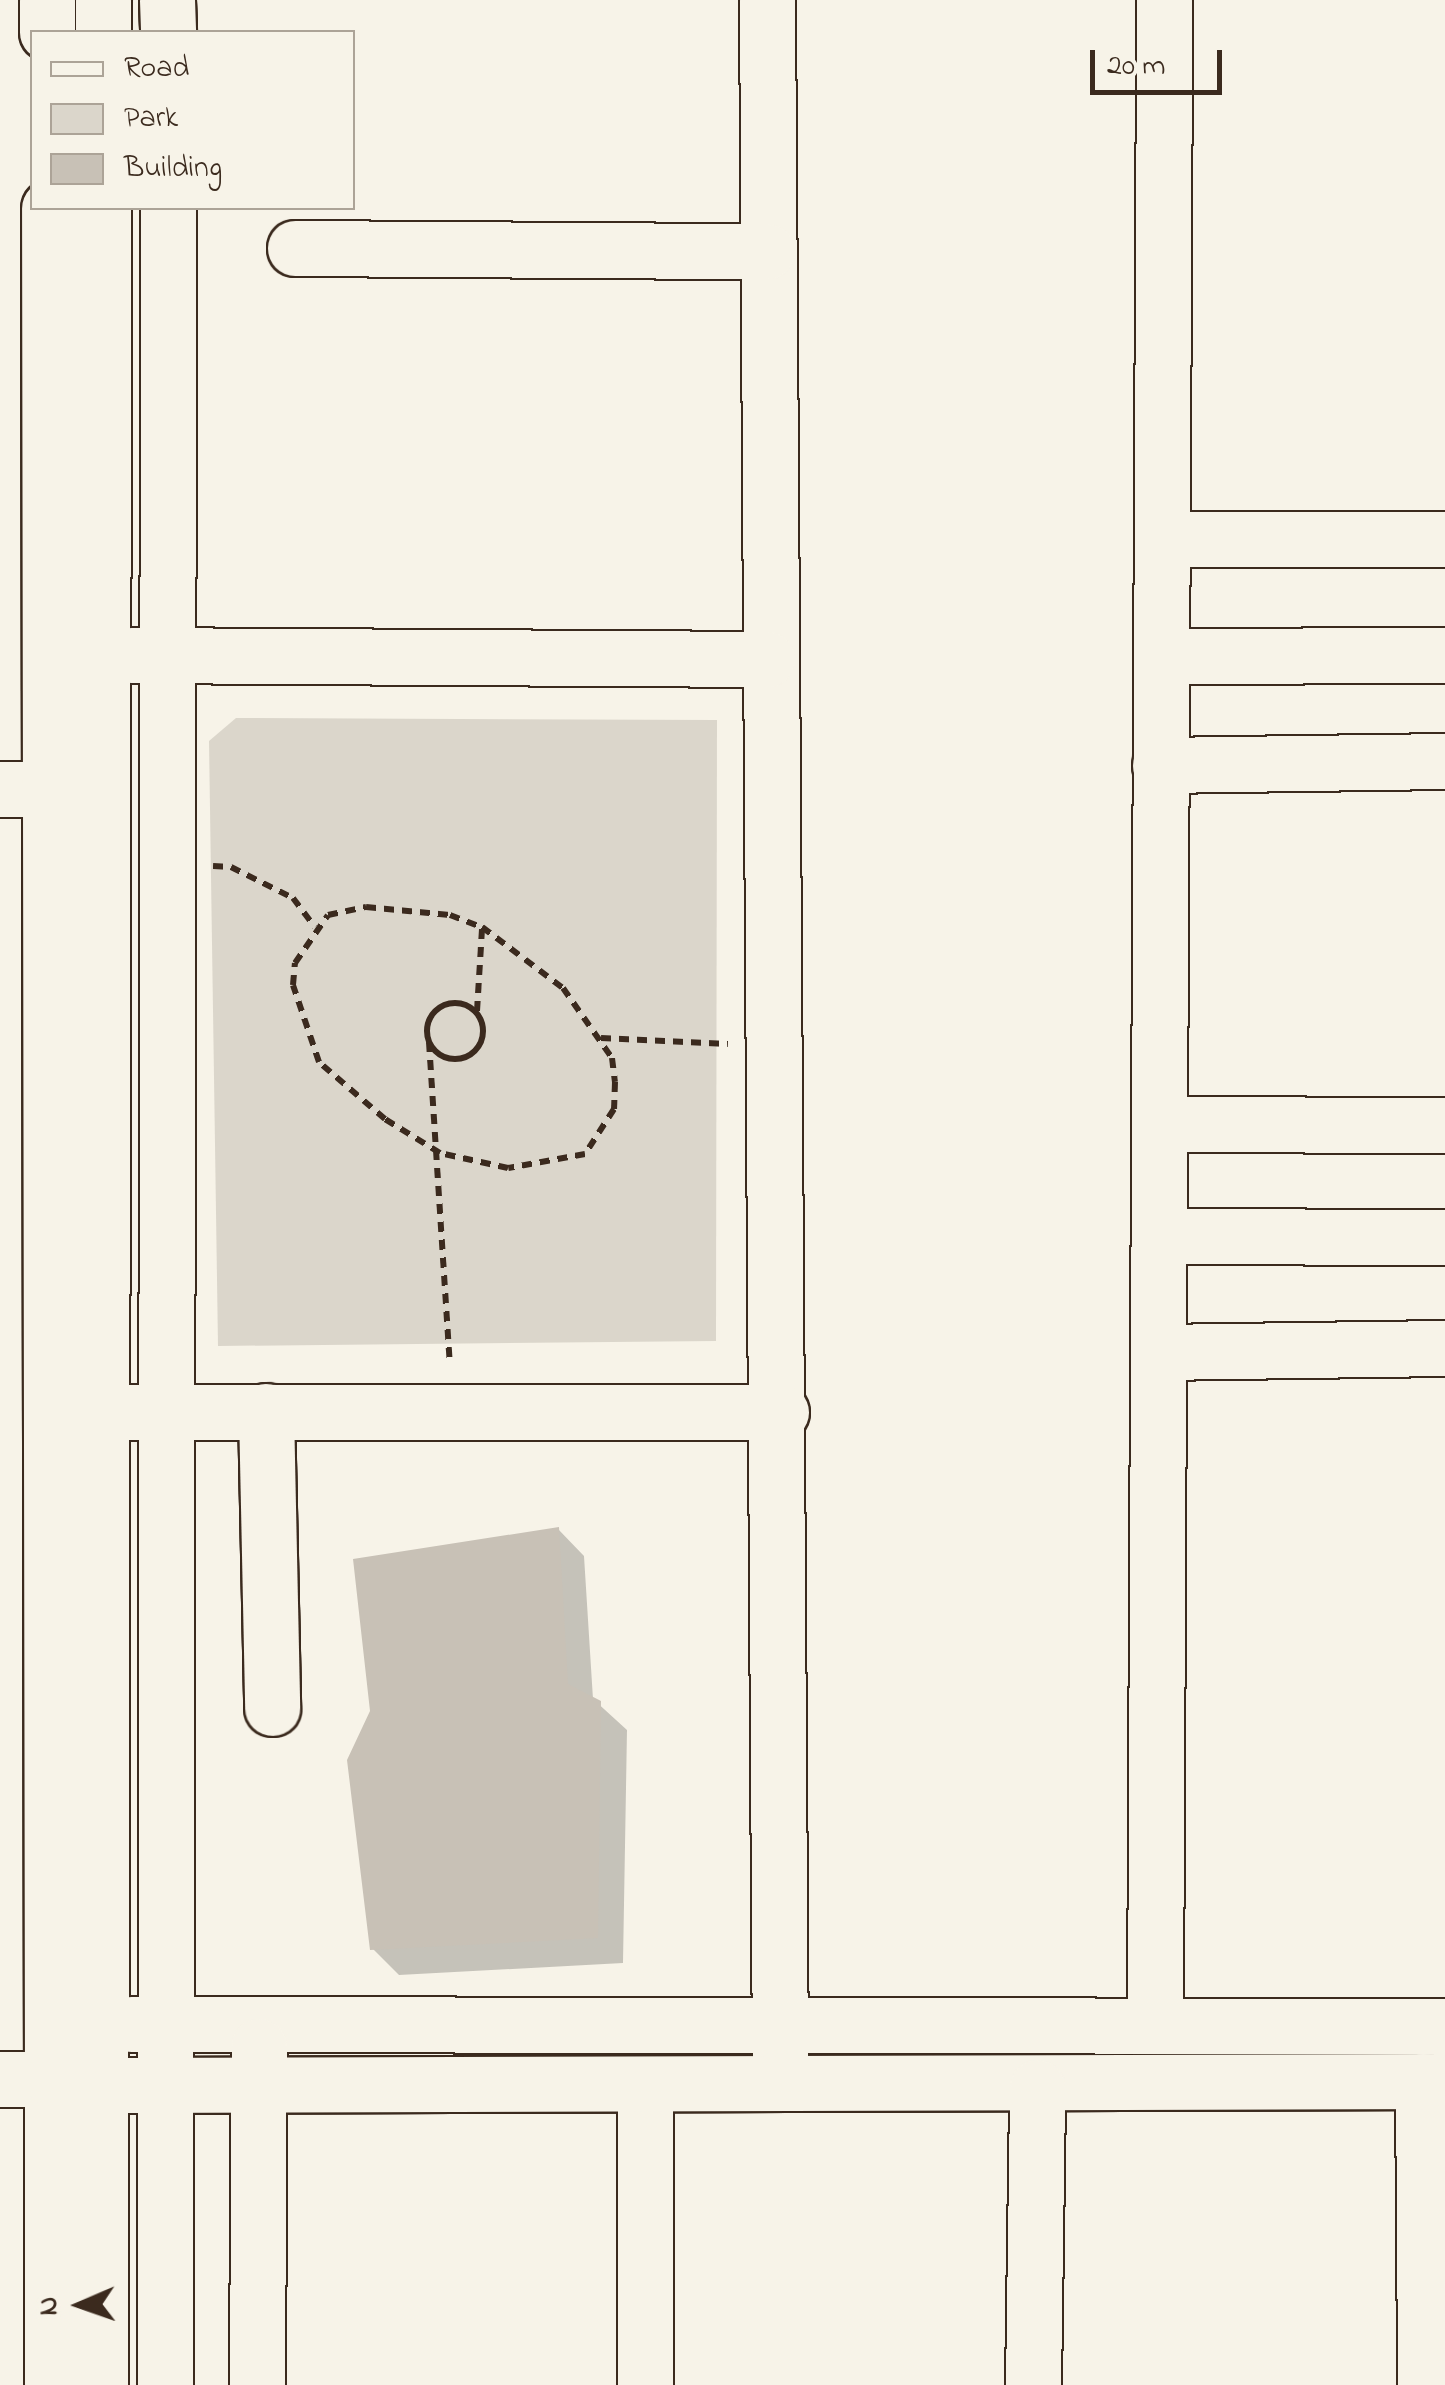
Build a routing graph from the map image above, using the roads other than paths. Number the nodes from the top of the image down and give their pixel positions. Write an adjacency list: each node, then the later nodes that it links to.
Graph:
1 (47, 0): 6 (street)
2 (103, 0): 7 (street)
3 (168, 0): 8 (street)
4 (767, 0): 13 (street)
5 (1164, 0): 14 (street)
6 (47, 30)
7 (103, 30)
8 (168, 30)
9 (48, 210): 24 (street)
10 (103, 210): 18 (street)
11 (168, 210): 16 (street)
12 (295, 248): 13 (street)
13 (768, 251): 20 (street)
14 (1162, 539): 15 (street); 19 (street)
15 (1445, 539)
16 (168, 654): 18 (street); 20 (street); 33 (street)
17 (1445, 655): 19 (street)
18 (103, 656): 24 (street)
19 (1161, 656): 22 (street)
20 (767, 659): 34 (street)
21 (1445, 761): 22 (street)
22 (1160, 765): 25 (street)
23 (0, 789): 24 (street)
24 (77, 789): 31 (street); 42 (street)
25 (1159, 1124): 26 (street); 27 (street)
26 (1445, 1125)
27 (1159, 1236): 28 (street); 30 (street)
28 (1445, 1237)
29 (1445, 1348): 30 (street)
30 (1158, 1352): 36 (street)
31 (102, 1411): 33 (street); 38 (street)
32 (266, 1411): 33 (street); 34 (street); 35 (street)
33 (162, 1412): 39 (street)
34 (781, 1412): 41 (street)
35 (272, 1708)
36 (1155, 2022): 40 (street); 41 (street)
37 (260, 2023): 39 (street); 41 (street); 45 (street)
38 (102, 2024): 39 (street); 42 (street)
39 (166, 2024): 47 (street)
40 (1445, 2026)
41 (780, 2027): 43 (street)
42 (64, 2080): 47 (street); 49 (street); 50 (street)
43 (780, 2081): 46 (street); 48 (street)
44 (1434, 2081): 48 (street); 55 (street)
45 (258, 2084): 46 (street); 47 (street); 52 (street)
46 (644, 2084): 53 (street)
47 (166, 2085): 51 (street)
48 (1036, 2087): 54 (street)
49 (52, 2385)
50 (100, 2385)
51 (165, 2385)
52 (256, 2385)
53 (645, 2385)
54 (1033, 2385)
55 (1425, 2385)

